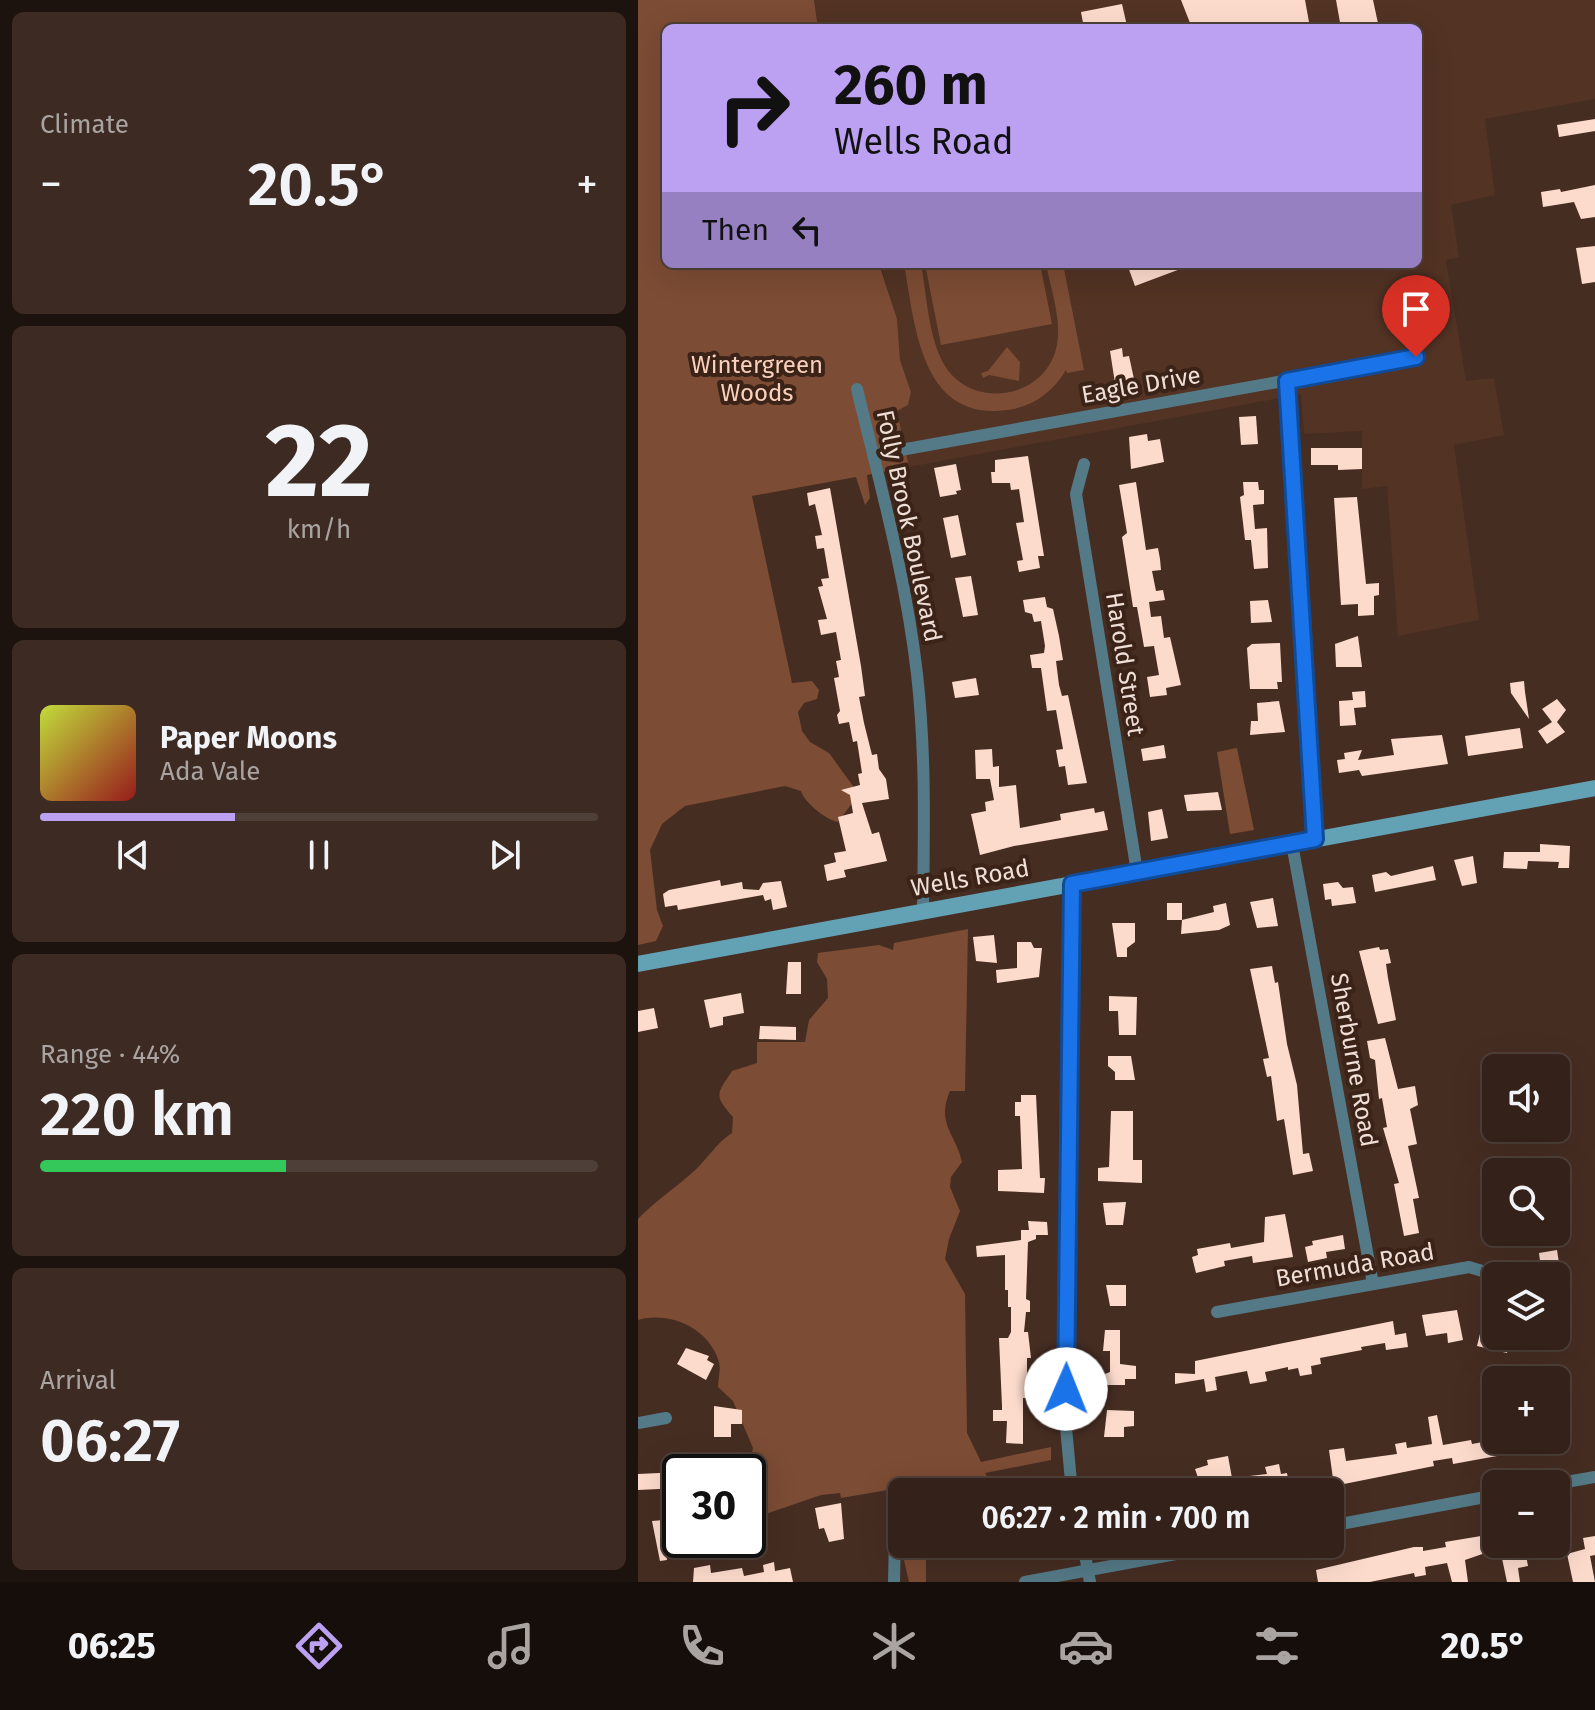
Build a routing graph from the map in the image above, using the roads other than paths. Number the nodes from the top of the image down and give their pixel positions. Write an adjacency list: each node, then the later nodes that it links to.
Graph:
1 (1416, 357): 2 (street, Eagle Drive)
2 (1287, 381): 4 (street, Eagle Drive); 7 (street)
3 (857, 389): 4 (street, Folly Brook Boulevard)
4 (873, 455): 11 (street, Folly Brook Boulevard)
5 (1084, 464): 9 (street, Harold Street)
6 (1595, 788): 7 (main road, Wells Road)
7 (1315, 839): 8 (main road, Wells Road)
8 (1292, 844): 9 (main road, Wells Road); 14 (street, Sherburne Road)
9 (1137, 872): 10 (main road, Wells Road)
10 (1072, 884): 11 (main road, Wells Road); 19 (street)
11 (923, 911): 12 (main road, Wells Road)
12 (638, 964)
13 (1482, 1271): 14 (street, Bermuda Road)
14 (1373, 1284): 15 (street, Bermuda Road)
15 (1217, 1312)
16 (666, 1418): 17 (street)
17 (638, 1423)
18 (1595, 1477): 20 (street)
19 (1070, 1478)
20 (1570, 1481)
21 (1482, 1498): 22 (street)
22 (1344, 1523)
23 (895, 1558): 26 (street)
24 (1168, 1558): 25 (street)
25 (1089, 1576): 27 (street)
26 (894, 1582)
27 (1025, 1582)

